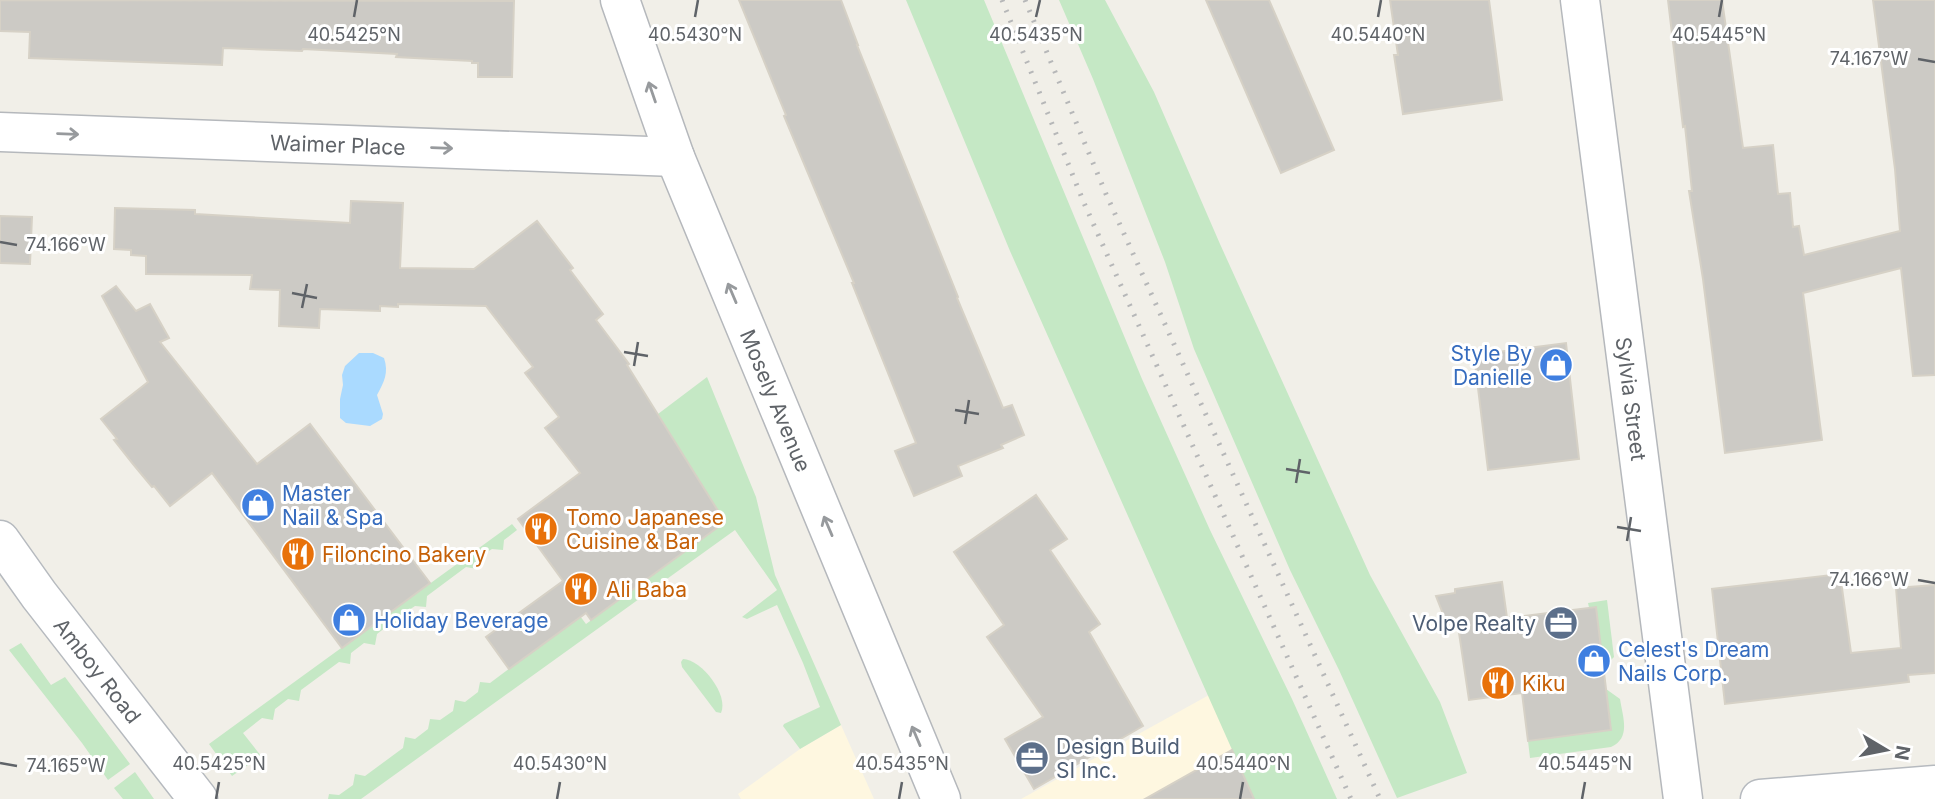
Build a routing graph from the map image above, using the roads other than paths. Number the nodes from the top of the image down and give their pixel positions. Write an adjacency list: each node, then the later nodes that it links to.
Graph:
1 (620, 0): 4 (street, Mosely Avenue, one-way to 1)
2 (1580, 0): 9 (street, Sylvia Street)
3 (0, 132): 4 (street, Waimer Place, one-way to 4)
4 (675, 157): 8 (street, Mosely Avenue, one-way to 4)
5 (7, 563): 7 (street, Amboy Road)
6 (1935, 785): 10 (street)
7 (198, 799)
8 (941, 799)
9 (1684, 799)
10 (1760, 799)

